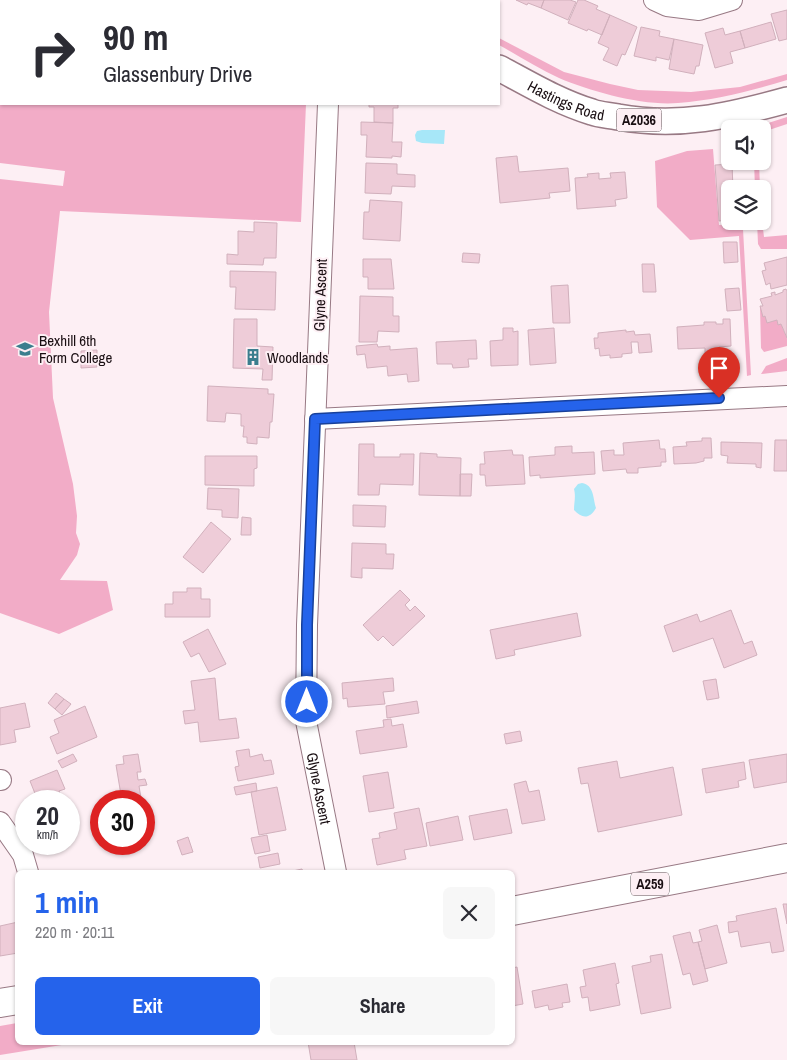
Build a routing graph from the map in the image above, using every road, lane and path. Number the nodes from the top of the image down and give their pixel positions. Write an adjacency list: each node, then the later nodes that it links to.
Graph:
1 (654, 0): 2 (street)
2 (732, 0)
3 (500, 69): 4 (main road, Hastings Road / A2036)
4 (787, 100)
5 (328, 105): 7 (street, Glyne Ascent)
6 (787, 396): 7 (street)
7 (315, 419): 11 (street, Glyne Ascent)
8 (0, 822): 10 (street)
9 (787, 858): 12 (highway, A259)
10 (28, 870)
11 (336, 870)
12 (515, 910)
13 (15, 1000): 14 (highway)
14 (0, 1003)

